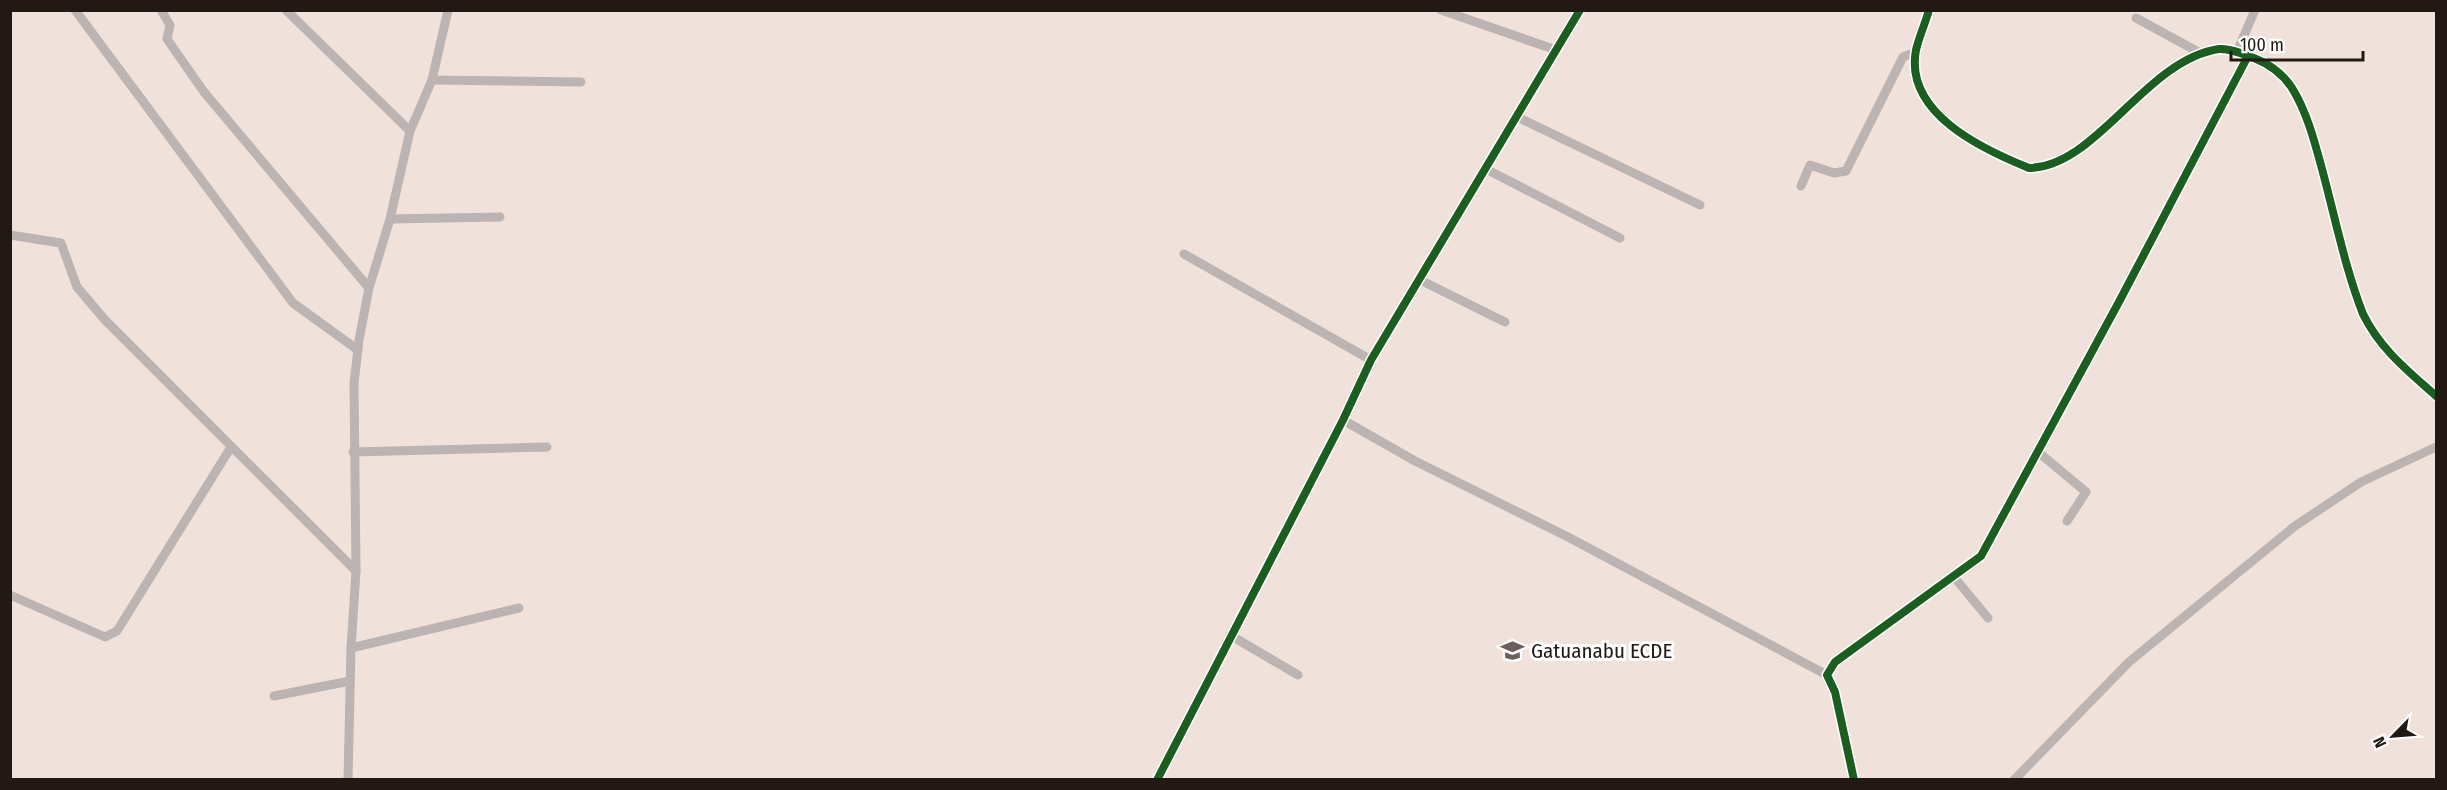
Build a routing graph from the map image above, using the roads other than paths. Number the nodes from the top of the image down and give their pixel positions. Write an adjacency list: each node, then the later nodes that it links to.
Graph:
1 (75, 10): 30 (street)
2 (161, 10): 28 (street)
3 (286, 10): 18 (street)
4 (448, 10): 15 (street)
5 (1442, 10): 10 (street)
6 (1580, 10): 10 (street)
7 (1929, 10): 11 (street)
8 (2255, 10): 12 (street)
9 (2136, 18): 13 (street)
10 (1556, 50): 17 (street)
11 (1916, 52): 13 (street); 20 (street)
12 (2237, 52): 13 (street); 14 (street)
13 (2202, 54)
14 (2248, 56): 32 (street); 37 (street)
15 (432, 80): 16 (street); 18 (street)
16 (581, 82)
17 (1517, 117): 19 (street); 21 (street)
18 (410, 131): 23 (street)
19 (1486, 169): 25 (street); 27 (street)
20 (1801, 186)
21 (1700, 205)
22 (500, 217): 23 (street)
23 (390, 219): 28 (street)
24 (10, 235): 34 (street)
25 (1620, 238)
26 (1184, 254): 31 (street)
27 (1420, 280): 29 (street); 31 (street)
28 (369, 288): 30 (street)
29 (1505, 322)
30 (358, 350): 38 (street)
31 (1371, 360): 33 (street)
32 (2436, 396)
33 (1343, 420): 45 (street); 48 (street)
34 (231, 447): 40 (street); 42 (street)
35 (547, 447): 38 (street)
36 (2436, 447): 54 (street)
37 (2037, 451): 39 (street); 41 (street)
38 (353, 452): 40 (street)
39 (2067, 521)
40 (356, 572): 46 (street)
41 (1954, 577): 44 (street); 48 (street)
42 (10, 595)
43 (519, 608): 46 (street)
44 (1988, 618)
45 (1230, 635): 47 (street); 52 (street)
46 (351, 648): 49 (street)
47 (1298, 675)
48 (1827, 675): 53 (street)
49 (350, 681): 50 (street); 51 (street)
50 (274, 696)
51 (348, 780)
52 (1157, 780)
53 (1854, 780)
54 (2014, 780)

